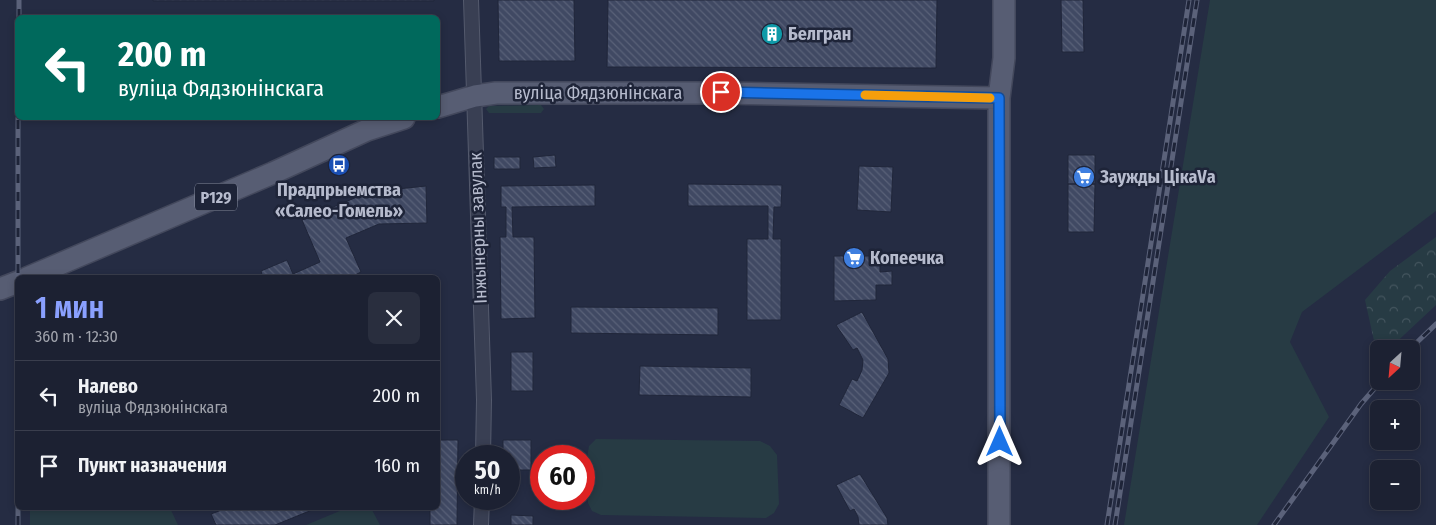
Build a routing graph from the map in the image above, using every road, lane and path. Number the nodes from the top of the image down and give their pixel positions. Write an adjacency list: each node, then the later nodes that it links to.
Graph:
1 (471, 0): 3 (street, Інжынерны завулак)
2 (1004, 0): 4 (main road)
3 (475, 96): 4 (main road, вуліца Фядзюнінскага); 5 (main road, вуліца Фядзюнінскага); 10 (street, Інжынерны завулак)
4 (999, 98): 13 (main road)
5 (440, 106)
6 (398, 120): 7 (main road, Р129)
7 (34, 275)
8 (15, 283): 9 (main road)
9 (0, 289)
10 (482, 445)
11 (482, 510): 12 (street)
12 (481, 525)
13 (1000, 525)

